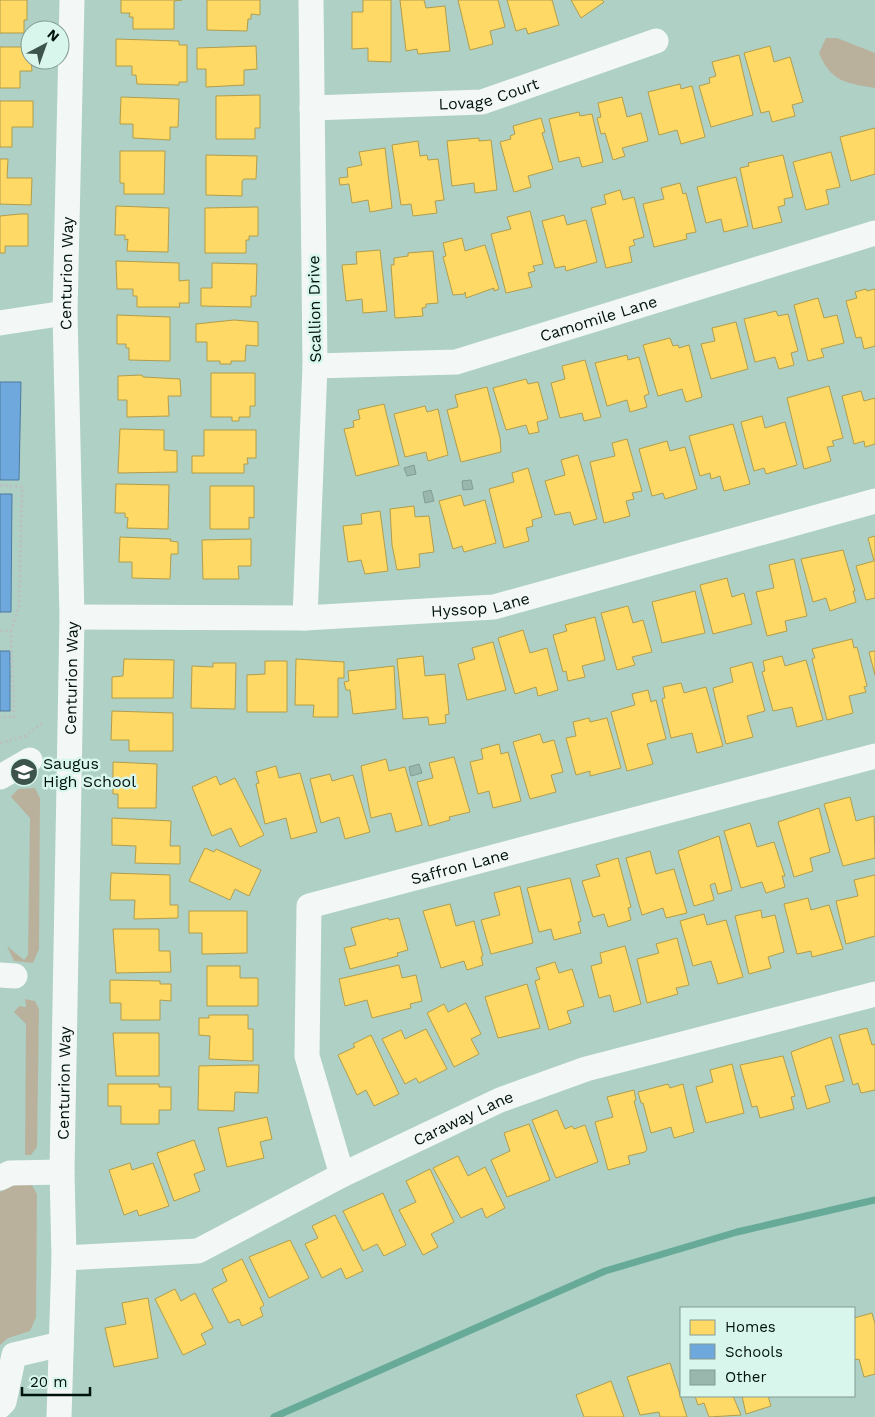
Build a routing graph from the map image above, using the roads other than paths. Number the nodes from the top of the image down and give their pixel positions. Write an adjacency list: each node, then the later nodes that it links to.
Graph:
1 (72, 0): 6 (street, Centurion Way)
2 (312, 0): 4 (street, Scallion Drive)
3 (656, 41): 4 (street, Lovage Court)
4 (312, 108): 8 (street, Scallion Drive)
5 (875, 234): 8 (street, Camomile Lane)
6 (65, 313): 7 (street); 10 (street, Centurion Way)
7 (0, 323)
8 (315, 366): 11 (street, Scallion Drive)
9 (875, 500): 11 (street, Hyssop Lane)
10 (72, 617): 11 (street, Hyssop Lane); 16 (street, Centurion Way)
11 (305, 618)
12 (875, 756): 17 (street, Saffron Lane)
13 (30, 760): 14 (street)
14 (0, 777)
15 (875, 994): 17 (street, Caraway Lane)
16 (62, 1172): 18 (street); 19 (street, Centurion Way)
17 (342, 1175): 19 (street, Caraway Lane)
18 (0, 1178)
19 (64, 1258): 20 (street, Centurion Way)
20 (61, 1344): 21 (street); 22 (street, Centurion Way)
21 (0, 1406)
22 (59, 1417)

